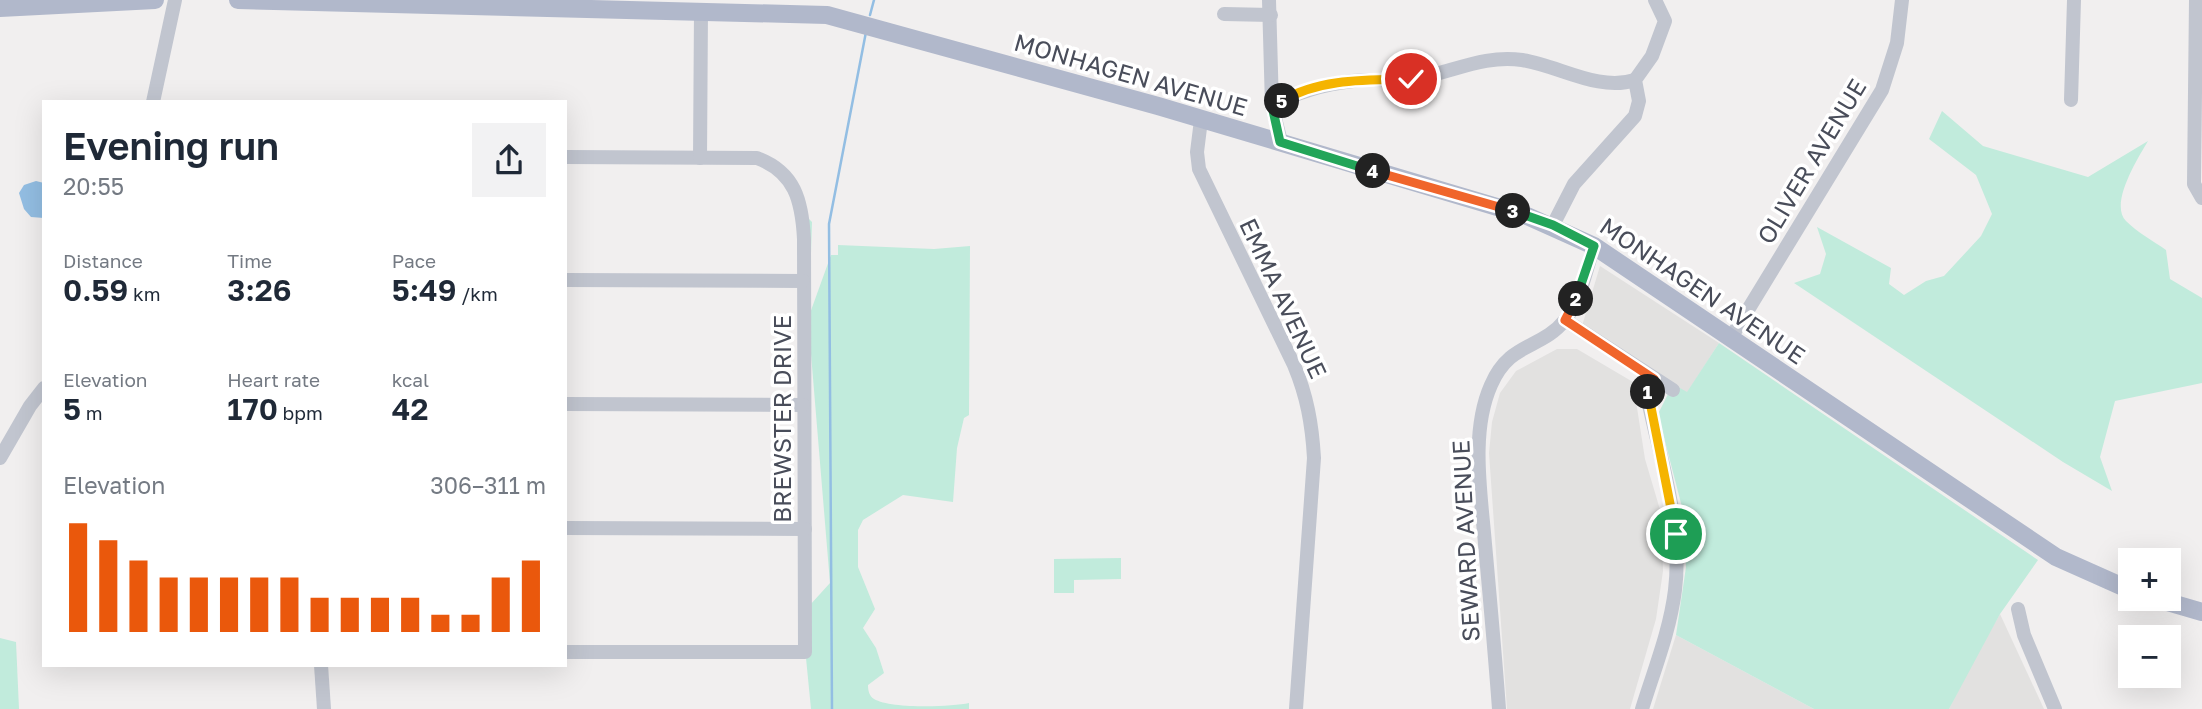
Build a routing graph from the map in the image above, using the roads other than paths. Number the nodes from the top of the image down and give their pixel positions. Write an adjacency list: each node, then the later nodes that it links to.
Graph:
1 (155, 0): 9 (main road)
2 (175, 0): 14 (street)
3 (238, 0): 10 (main road, MONHAGEN AVENUE)
4 (1269, 0): 12 (street)
5 (1655, 0): 13 (street)
6 (1902, 0): 27 (street, OLIVER AVENUE)
7 (2074, 0): 15 (street)
8 (2196, 0): 21 (street)
9 (0, 9)
10 (701, 10): 17 (main road, MONHAGEN AVENUE); 20 (street)
11 (1224, 14): 12 (street)
12 (1270, 15): 16 (street)
13 (1635, 80): 16 (street); 22 (street)
14 (153, 100)
15 (2071, 100)
16 (1272, 106): 18 (street)
17 (1201, 120): 18 (main road, MONHAGEN AVENUE); 43 (street, EMMA AVENUE)
18 (1280, 142): 22 (main road, MONHAGEN AVENUE)
19 (567, 157): 20 (street, BREWSTER DRIVE)
20 (700, 158): 25 (street, BREWSTER DRIVE)
21 (2202, 198)
22 (1553, 225): 23 (main road, MONHAGEN AVENUE)
23 (1594, 246): 26 (street, SEWARD AVENUE); 27 (main road, MONHAGEN AVENUE)
24 (567, 280): 25 (street)
25 (803, 281): 32 (street, BREWSTER DRIVE)
26 (1565, 320): 28 (street); 44 (street, SEWARD AVENUE)
27 (1732, 336): 36 (main road, MONHAGEN AVENUE)
28 (1654, 379): 29 (street); 45 (street)
29 (1673, 390)
30 (42, 391): 33 (street)
31 (567, 404): 32 (street)
32 (803, 405): 35 (street, BREWSTER DRIVE)
33 (0, 458)
34 (567, 528): 35 (street)
35 (805, 529): 40 (street, BREWSTER DRIVE)
36 (2118, 585)
37 (2181, 606): 39 (main road)
38 (2018, 609): 46 (street)
39 (2202, 612)
40 (567, 652)
41 (321, 667): 42 (street)
42 (324, 709)
43 (1296, 709)
44 (1499, 709)
45 (1642, 709)
46 (2056, 709)

